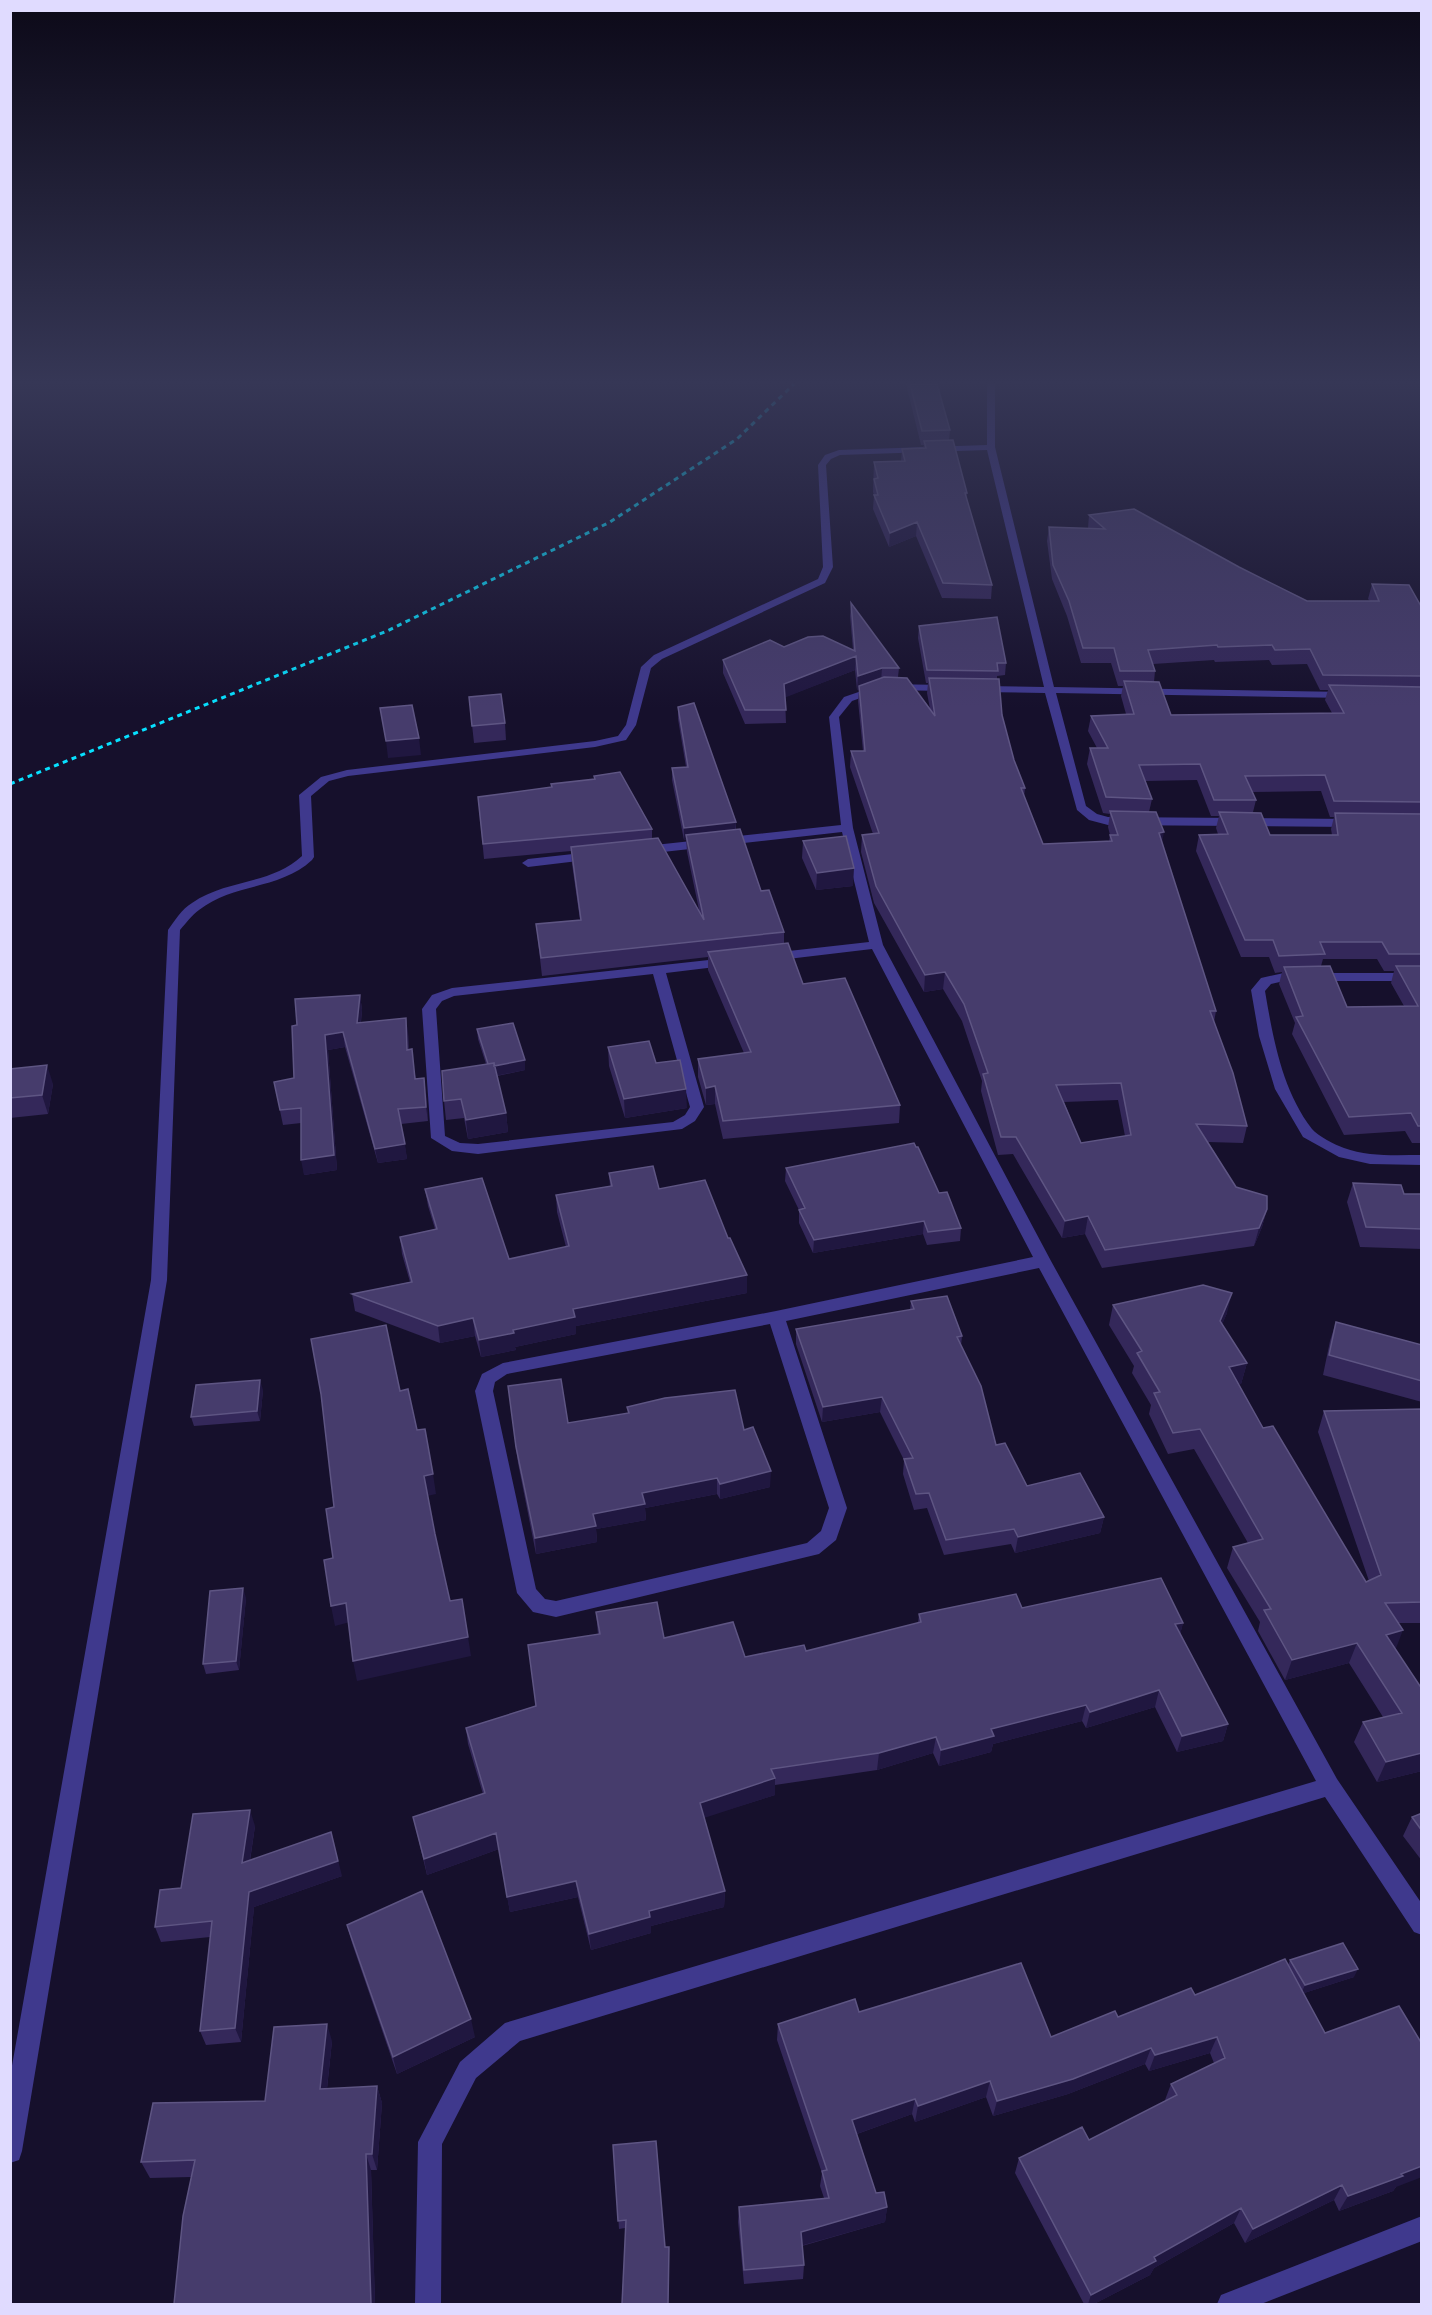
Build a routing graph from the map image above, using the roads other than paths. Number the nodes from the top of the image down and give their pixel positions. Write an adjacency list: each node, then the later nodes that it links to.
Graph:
1 (824, 492): 20 (street)
2 (1002, 492): 3 (street)
3 (1050, 691): 4 (street); 5 (street); 6 (street)
4 (1362, 696)
5 (1364, 823)
6 (847, 828): 7 (street); 10 (street)
7 (634, 852)
8 (599, 855): 9 (street)
9 (528, 863)
10 (876, 945): 11 (street); 16 (street)
11 (762, 958)
12 (739, 961): 13 (street)
13 (659, 970): 13 (street)
14 (1422, 977): 15 (street)
15 (1422, 1160)
16 (1043, 1261): 17 (street); 18 (street)
17 (776, 1317): 17 (street)
18 (1330, 1786): 19 (street); 23 (street)
19 (1422, 1924)
20 (13, 2115): 21 (street)
21 (10, 2151)
22 (1422, 2228): 24 (street)
23 (428, 2304)
24 (1230, 2304)

